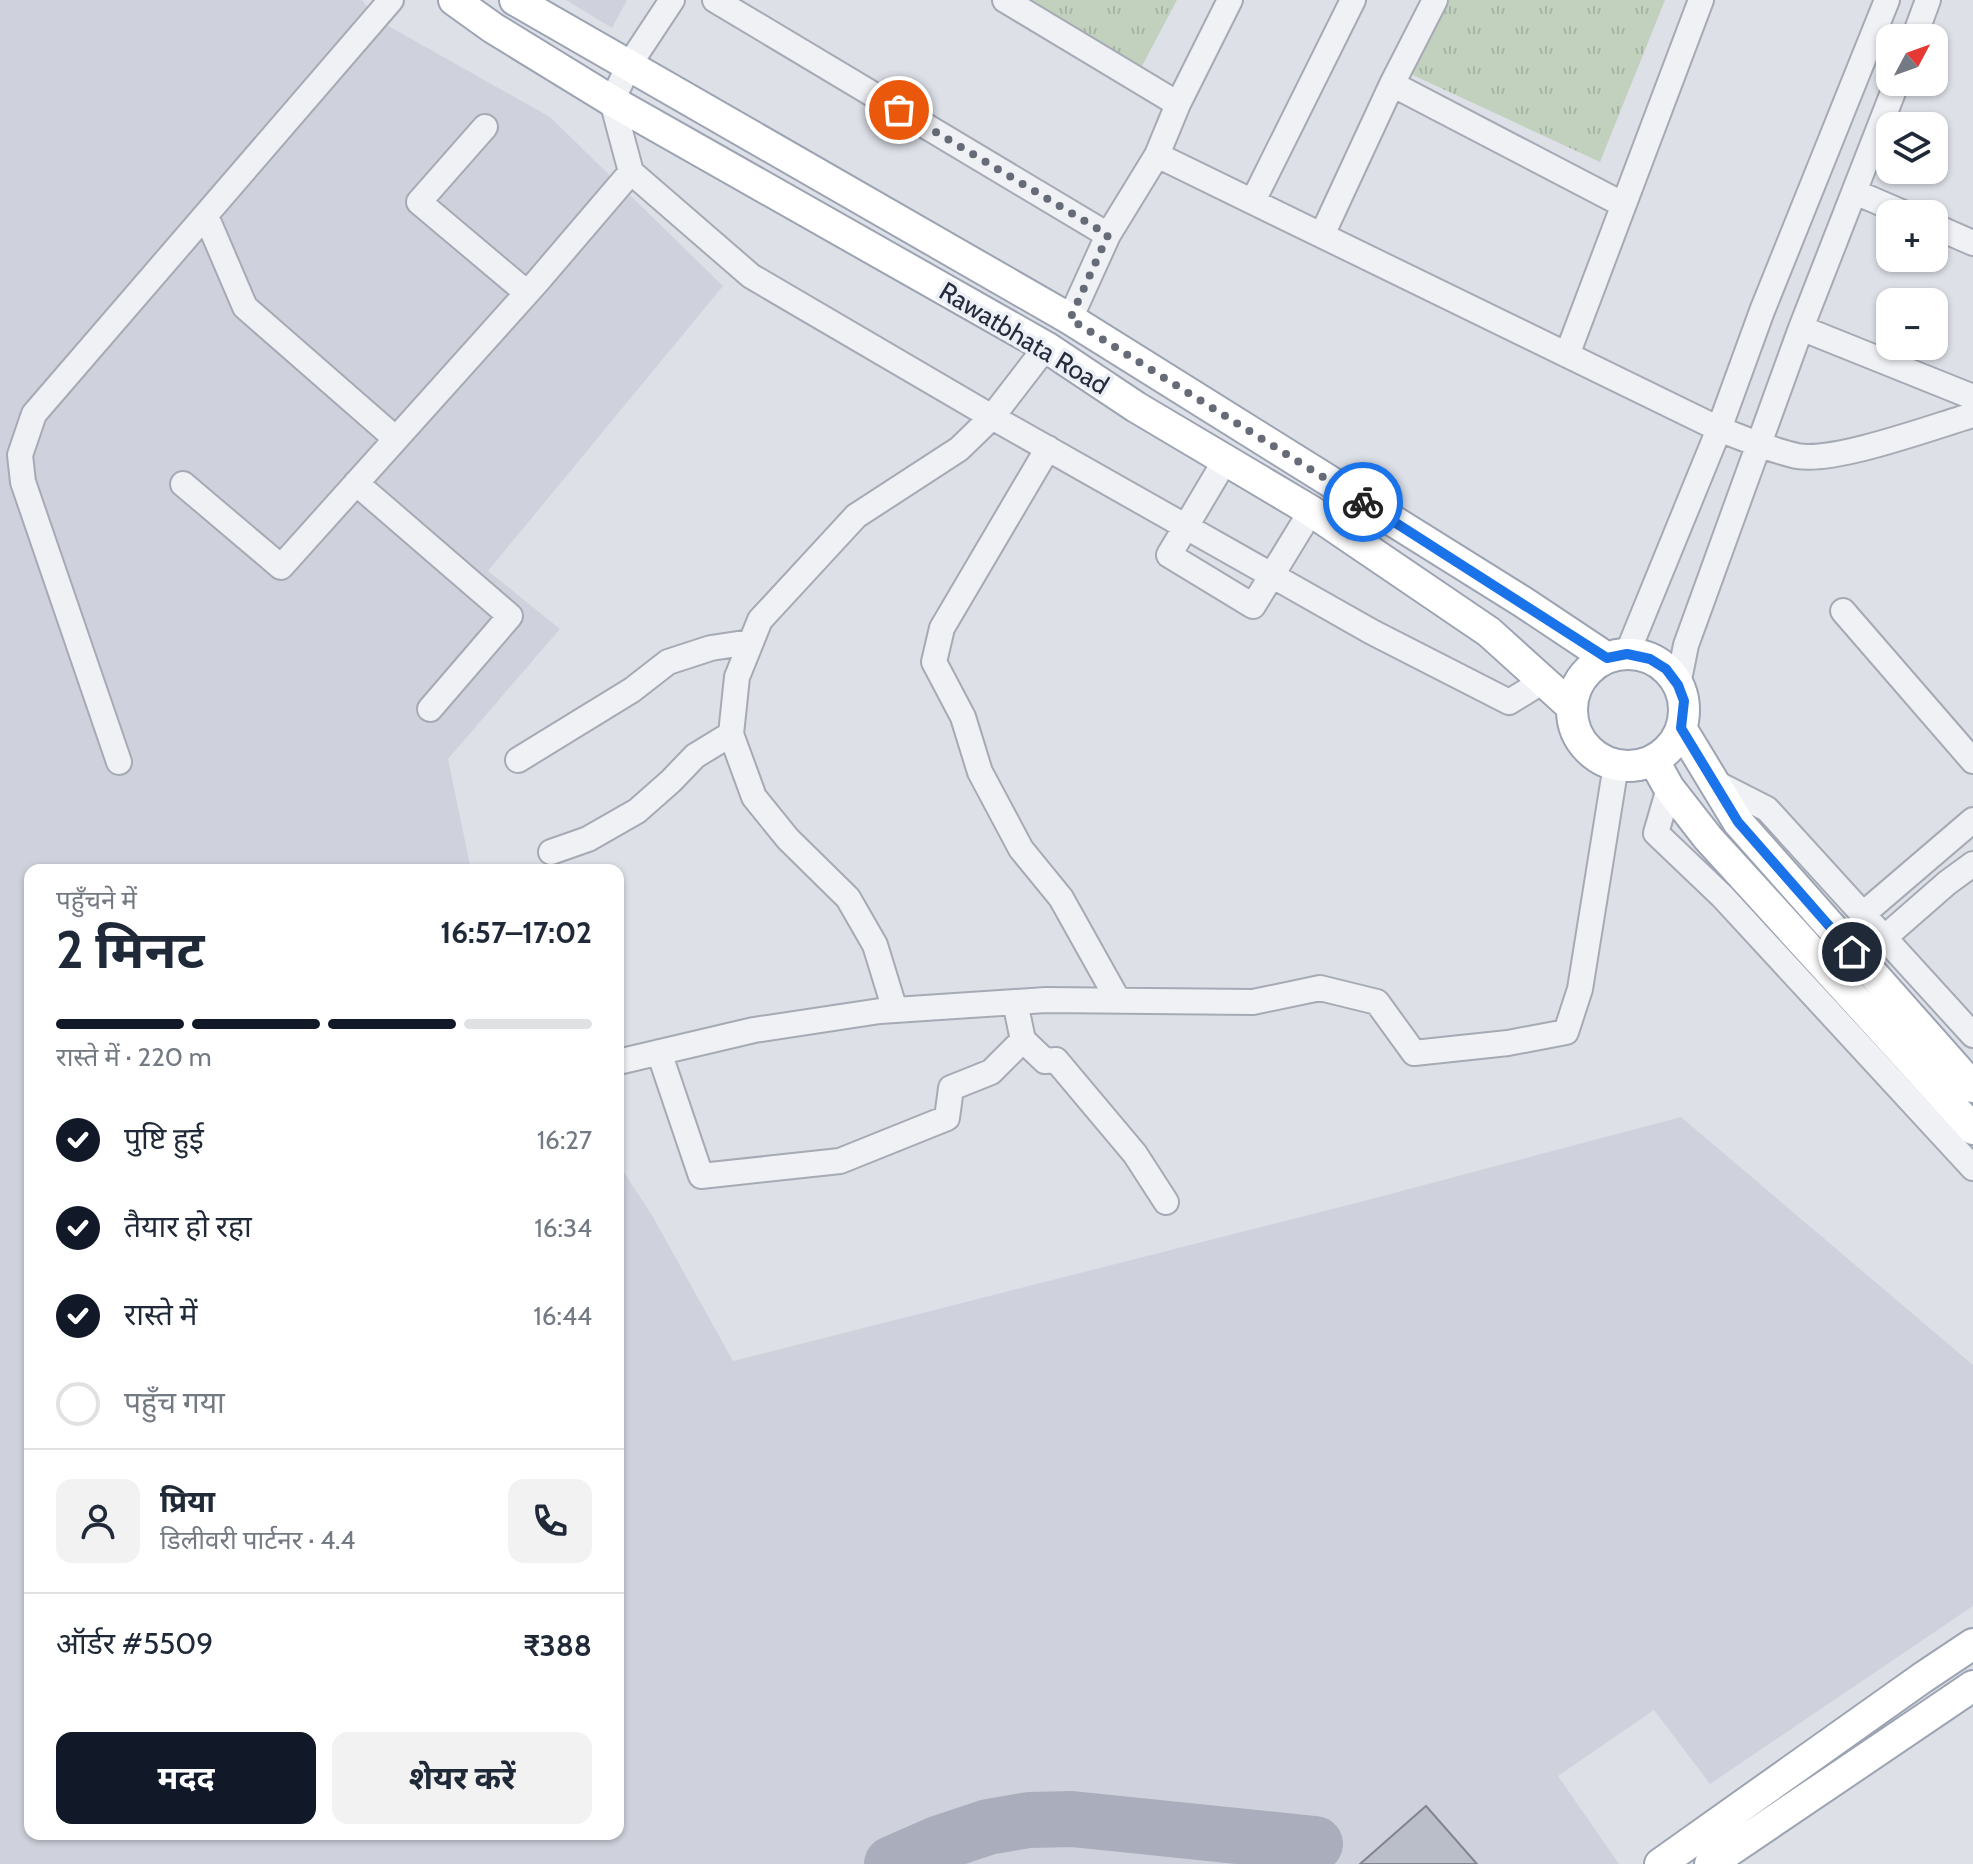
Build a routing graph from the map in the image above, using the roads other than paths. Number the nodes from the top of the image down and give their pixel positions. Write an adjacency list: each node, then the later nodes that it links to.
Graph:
1 (391, 0): 26 (street)
2 (454, 0): 17 (main road, Rawatbhata Road)
3 (515, 0): 14 (main road, Rawatbhata Road)
4 (672, 0): 14 (street)
5 (715, 0): 28 (street)
6 (1005, 0): 18 (street)
7 (1230, 0): 18 (street)
8 (1353, 0): 23 (street)
9 (1435, 0): 15 (street)
10 (1701, 0): 25 (street)
11 (1887, 0): 39 (street)
12 (1928, 0): 13 (street)
13 (1919, 24)
14 (629, 65): 17 (street); 32 (main road, Rawatbhata Road)
15 (1392, 84): 25 (street); 29 (street)
16 (1892, 96): 22 (street)
17 (612, 101): 21 (street); 34 (main road, Rawatbhata Road)
18 (1178, 104): 20 (street)
19 (485, 127): 31 (street)
20 (1157, 155): 23 (street); 28 (street)
21 (631, 172): 31 (street); 38 (street)
22 (1855, 192): 24 (street); 33 (street)
23 (1253, 201): 29 (street)
24 (1876, 201)
25 (1622, 204): 35 (street)
26 (206, 216): 40 (street); 61 (street)
27 (1948, 232): 30 (street)
28 (1108, 235): 32 (street)
29 (1322, 235): 35 (street)
30 (1973, 243)
31 (527, 293): 40 (street)
32 (1070, 319): 51 (main road, Rawatbhata Road)
33 (1801, 328): 36 (street); 41 (street)
34 (1046, 347): 38 (street); 43 (main road, Rawatbhata Road)
35 (1567, 355): 39 (street)
36 (1973, 397)
37 (1973, 415): 41 (street)
38 (992, 417): 42 (street); 50 (street)
39 (1719, 429): 41 (street); 51 (street)
40 (396, 439): 44 (street)
41 (1760, 445): 53 (street)
42 (1048, 448): 47 (street); 70 (street)
43 (1226, 459): 46 (main road, Rawatbhata Road); 47 (street)
44 (356, 483): 45 (street); 55 (street)
45 (183, 484)
46 (1311, 511): 48 (street); 52 (main road, Rawatbhata Road)
47 (1185, 526): 48 (street); 48 (street)
48 (1273, 576): 52 (street)
49 (1843, 611): 60 (street)
50 (751, 642): 57 (street); 58 (street)
51 (1617, 656): 53 (main road); 54 (main road)
52 (1545, 680): 54 (main road, Rawatbhata Road)
53 (1678, 685): 56 (main road)
54 (1572, 707): 62 (main road)
55 (430, 709)
56 (1681, 728): 59 (main road); 63 (main road)
57 (731, 734): 66 (street); 72 (street)
58 (518, 760)
59 (1654, 761): 62 (main road); 64 (main road)
60 (1973, 761)
61 (119, 762)
62 (1616, 765): 70 (street)
63 (1714, 782): 68 (street); 77 (main road)
64 (1669, 788): 78 (main road); 79 (street)
65 (1973, 820): 68 (street)
66 (551, 852)
67 (1973, 864): 69 (street)
68 (1862, 915): 69 (street)
69 (1884, 938): 73 (street)
70 (1118, 1000): 71 (street)
71 (1015, 1002): 72 (street); 74 (street)
72 (895, 1010): 75 (street)
73 (1973, 1035)
74 (1023, 1040): 75 (street); 80 (street)
75 (659, 1052): 76 (street)
76 (624, 1061)
77 (1973, 1087)
78 (1973, 1129)
79 (1973, 1168)
80 (1166, 1202)
81 (1973, 1644): 83 (main road)
82 (1971, 1691): 84 (main road)
83 (1660, 1864)
84 (1710, 1864)

